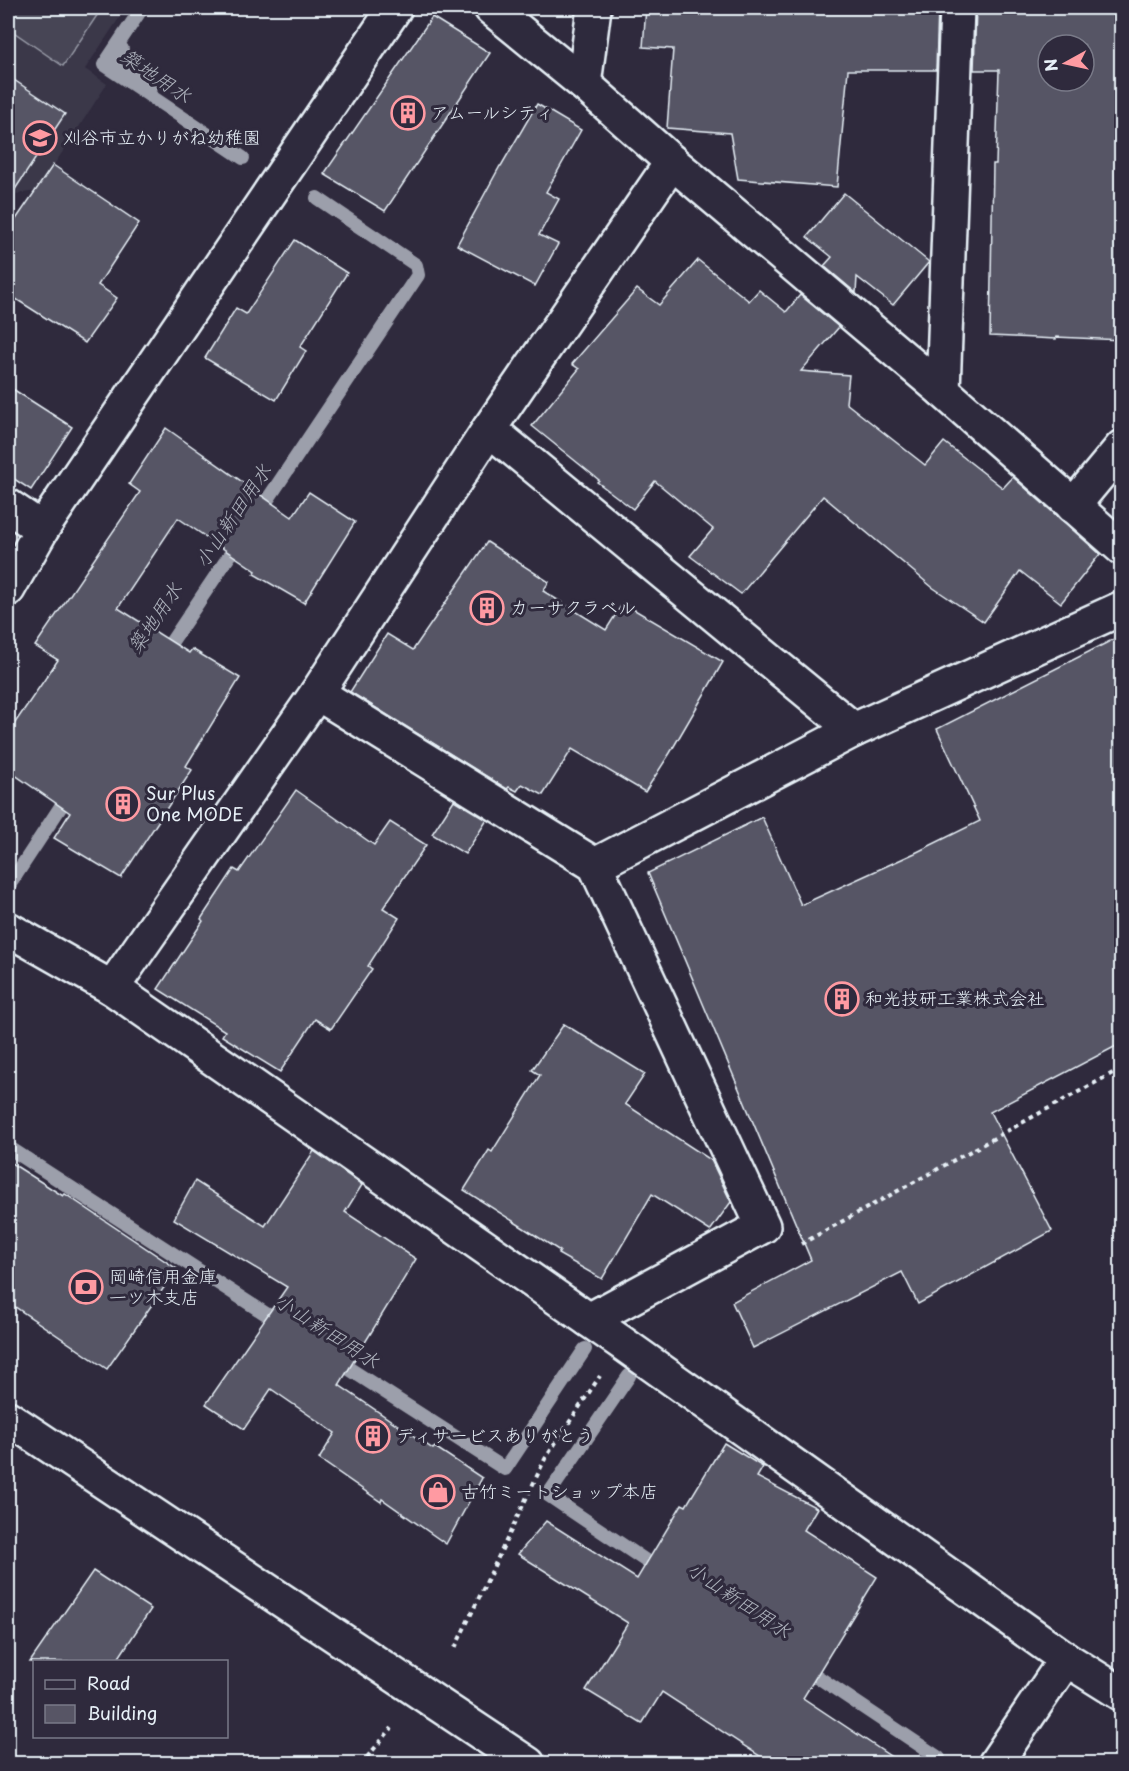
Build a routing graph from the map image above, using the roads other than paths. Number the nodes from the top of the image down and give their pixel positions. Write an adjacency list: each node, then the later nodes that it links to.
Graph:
1 (395, 8): 12 (street)
2 (491, 8): 5 (street)
3 (594, 8): 5 (street)
4 (957, 8): 7 (street)
5 (584, 84): 6 (street)
6 (672, 162): 7 (street); 8 (street)
7 (943, 391): 11 (street)
8 (489, 429): 16 (street); 17 (street)
9 (1122, 447): 11 (street)
10 (8, 506): 12 (street)
11 (1073, 506): 13 (street)
12 (42, 529): 14 (street)
13 (1122, 548)
14 (8, 589)
15 (1122, 608): 17 (street)
16 (317, 693): 18 (street); 20 (street)
17 (854, 730): 18 (street)
18 (595, 865): 21 (street)
19 (8, 929): 20 (street)
20 (112, 988): 21 (street)
21 (589, 1320): 23 (street)
22 (8, 1418): 25 (street)
23 (1066, 1659): 24 (street); 26 (street)
24 (1122, 1694)
25 (528, 1764)
26 (995, 1764)

